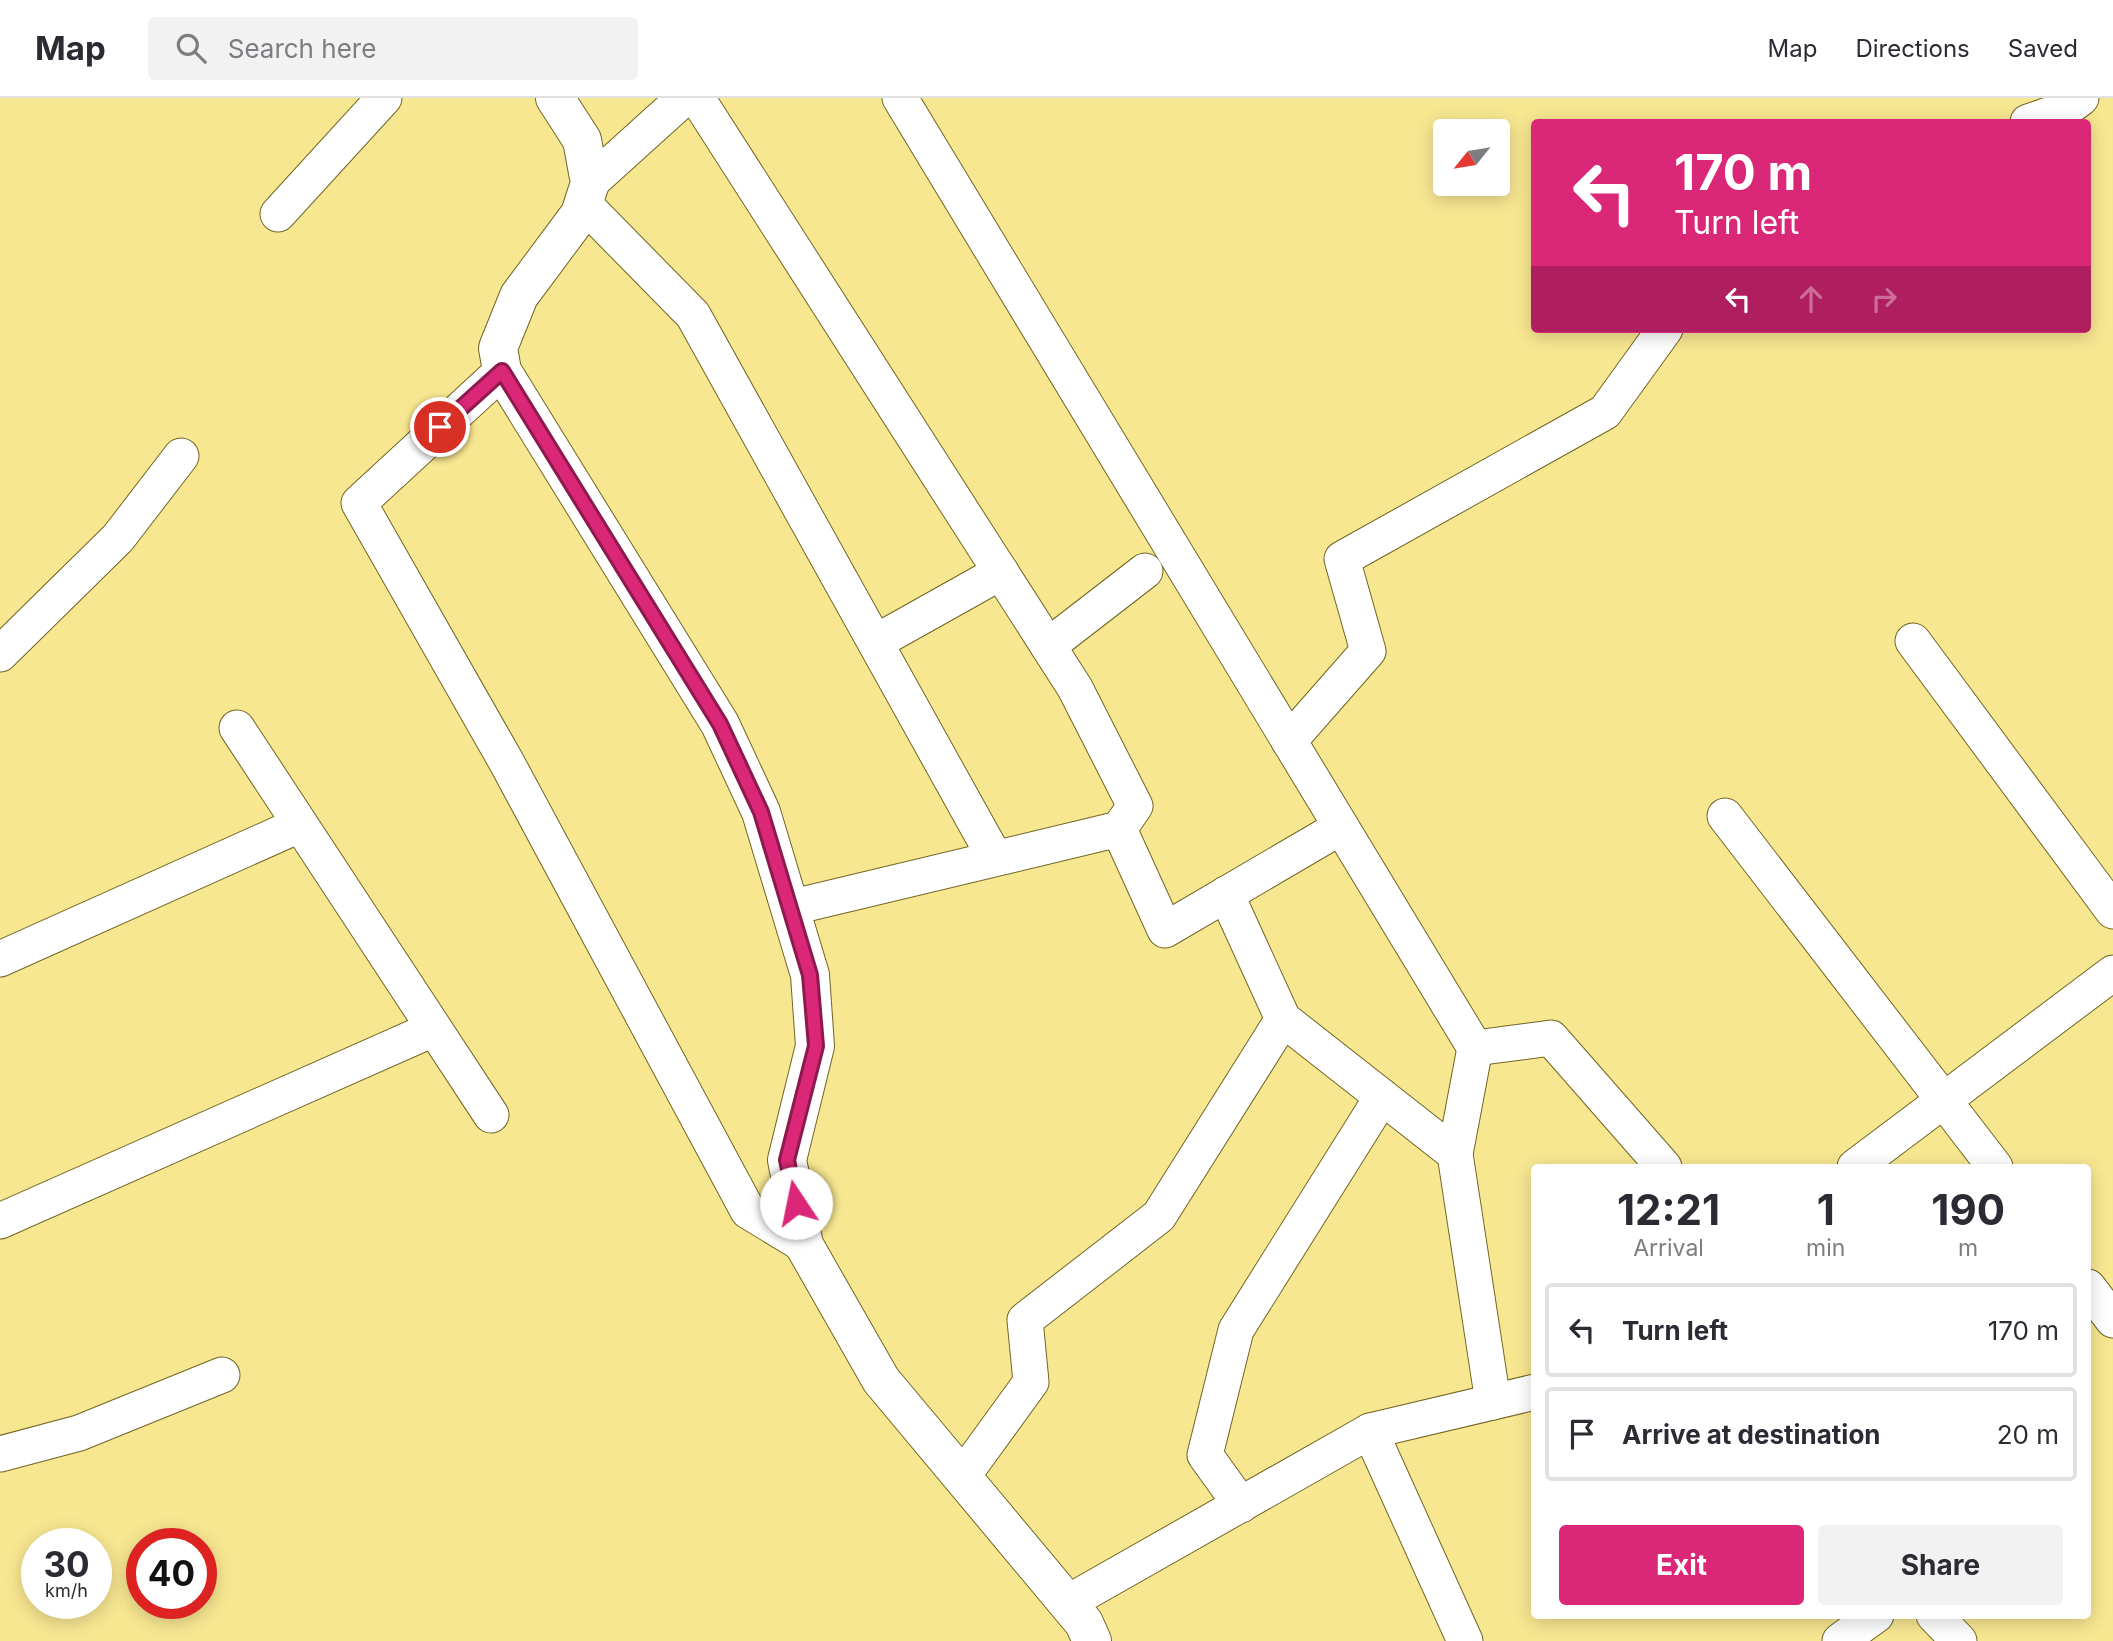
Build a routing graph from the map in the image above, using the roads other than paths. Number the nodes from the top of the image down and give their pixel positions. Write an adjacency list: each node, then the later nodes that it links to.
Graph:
1 (384, 98): 9 (street)
2 (555, 98): 8 (street)
3 (684, 98): 8 (street)
4 (697, 98): 14 (street)
5 (900, 98): 20 (street)
6 (2081, 98): 7 (street)
7 (2038, 119)
8 (587, 193): 11 (street); 16 (street)
9 (278, 214)
10 (1662, 333): 20 (street)
11 (502, 371): 27 (street); 42 (street)
12 (181, 456): 18 (street)
13 (1145, 571): 17 (street)
14 (1001, 572): 16 (street); 17 (street)
15 (1913, 641): 28 (street)
16 (876, 642): 25 (street)
17 (1048, 646): 24 (street)
18 (0, 654)
19 (237, 728): 22 (street)
20 (1289, 741): 23 (street)
21 (1725, 816): 35 (street)
22 (299, 825): 29 (street); 32 (street)
23 (1341, 827): 26 (street); 33 (street)
24 (1119, 829): 25 (street); 26 (street)
25 (995, 858): 27 (street)
26 (1226, 894): 31 (street)
27 (789, 908): 42 (street)
28 (2113, 911)
29 (0, 959)
30 (2113, 973): 35 (street)
31 (1283, 1019): 34 (street); 50 (street)
32 (433, 1029): 36 (street); 41 (street)
33 (1475, 1048): 37 (street); 38 (street)
34 (1382, 1097): 37 (street); 51 (street)
35 (1944, 1101): 39 (street); 40 (street)
36 (491, 1115)
37 (1455, 1154): 47 (street)
38 (1661, 1164)
39 (1859, 1164)
40 (1993, 1164)
41 (0, 1221)
42 (804, 1245): 50 (street)
43 (2091, 1291): 44 (street)
44 (2113, 1320)
45 (222, 1375): 49 (street)
46 (1531, 1392): 47 (street)
47 (1493, 1402): 48 (street)
48 (1370, 1431): 51 (street); 56 (street)
49 (0, 1454)
50 (962, 1477): 52 (street)
51 (1241, 1505): 52 (street)
52 (1067, 1603): 55 (street)
53 (1870, 1619): 57 (street)
54 (1938, 1619): 58 (street)
55 (1092, 1641)
56 (1465, 1641)
57 (1840, 1641)
58 (1959, 1641)

